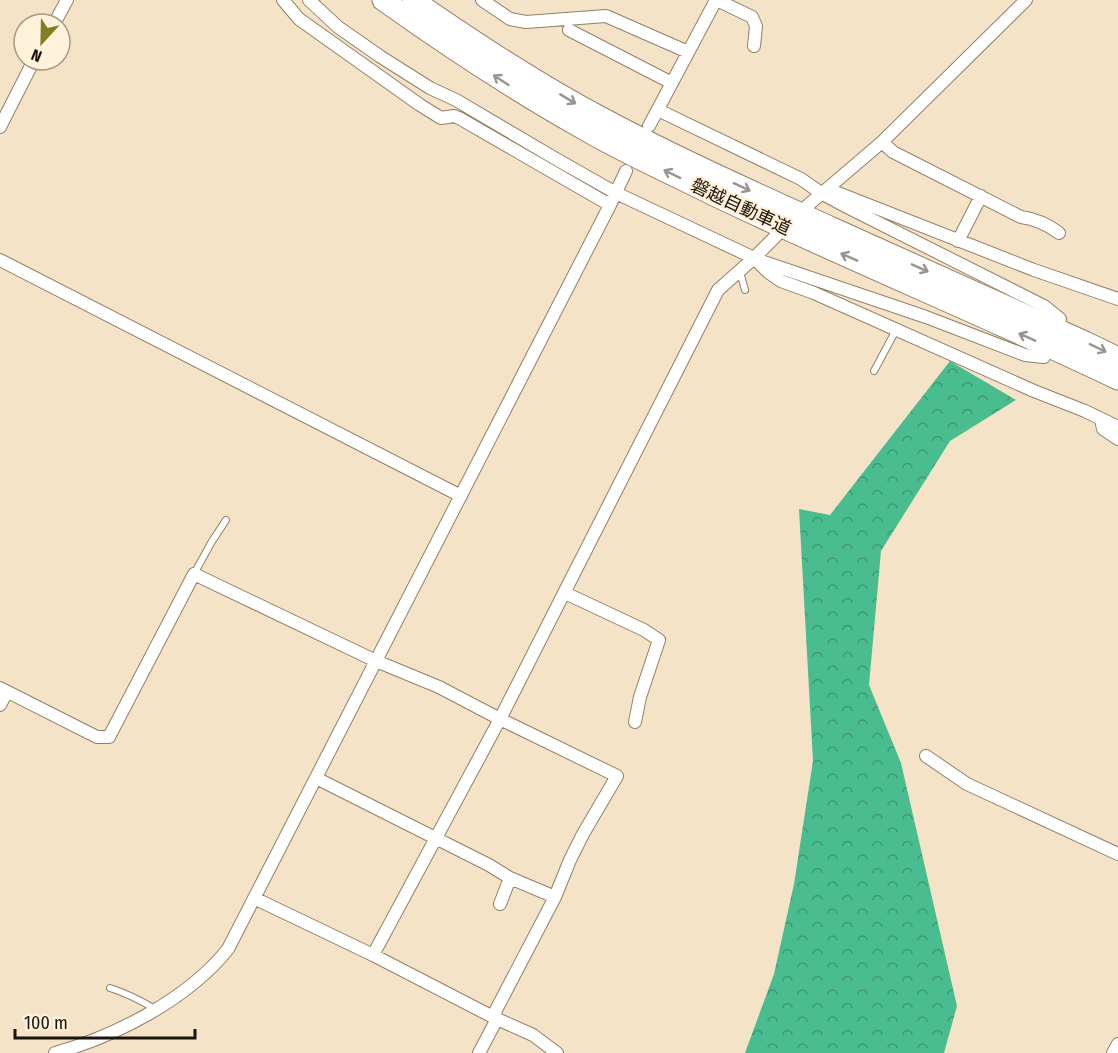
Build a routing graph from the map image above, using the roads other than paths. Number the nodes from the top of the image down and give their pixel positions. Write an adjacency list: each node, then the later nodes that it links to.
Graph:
1 (283, 0): 21 (street)
2 (309, 0): 18 (street)
3 (383, 0): 36 (highway, 磐越自動車道, one-way to 3)
4 (413, 0): 34 (highway, 磐越自動車道, one-way to 34)
5 (482, 0): 10 (street)
6 (717, 0): 9 (street); 10 (street)
7 (1026, 0): 16 (street)
8 (569, 30): 12 (street)
9 (754, 46)
10 (688, 52): 12 (street)
11 (28, 72): 15 (street)
12 (672, 83): 13 (street)
13 (658, 110): 14 (street); 19 (street)
14 (649, 126)
15 (0, 127)
16 (882, 142): 19 (street); 20 (street)
17 (626, 171): 18 (street)
18 (616, 193): 21 (street); 26 (street)
19 (821, 193): 22 (street); 25 (street); 31 (street)
20 (981, 196): 23 (street); 25 (street)
21 (610, 205): 40 (street)
22 (807, 206)
23 (1059, 233)
24 (776, 236): 26 (street)
25 (958, 241): 30 (street)
26 (754, 258): 28 (street); 32 (street); 33 (street)
27 (0, 260): 40 (street)
28 (740, 271): 29 (lane); 43 (street)
29 (745, 290)
30 (1118, 299)
31 (1060, 319)
32 (896, 330): 35 (lane); 37 (street)
33 (1044, 357)
34 (1118, 358)
35 (874, 371)
36 (1118, 379)
37 (1101, 419): 38 (street); 39 (street)
38 (1118, 427)
39 (1118, 439)
40 (461, 496): 44 (street)
41 (226, 520): 42 (lane)
42 (194, 574): 44 (street); 45 (street)
43 (565, 593): 47 (street); 48 (street)
44 (376, 661): 47 (street); 50 (street)
45 (4, 690): 46 (street)
46 (0, 705)
47 (500, 719): 51 (street); 54 (street)
48 (635, 722)
49 (926, 756): 52 (street)
50 (316, 778): 51 (street); 55 (street)
51 (436, 838): 53 (street); 57 (street)
52 (1118, 854)
53 (510, 878): 54 (street); 56 (street)
54 (555, 897): 60 (street)
55 (255, 898): 57 (street); 59 (street)
56 (500, 903)
57 (373, 955): 60 (street)
58 (110, 988): 59 (lane)
59 (155, 1009): 62 (street)
60 (497, 1019): 63 (street); 64 (street)
61 (1118, 1044): 65 (street)
62 (55, 1053)
63 (479, 1053)
64 (557, 1053)
65 (1113, 1053)

